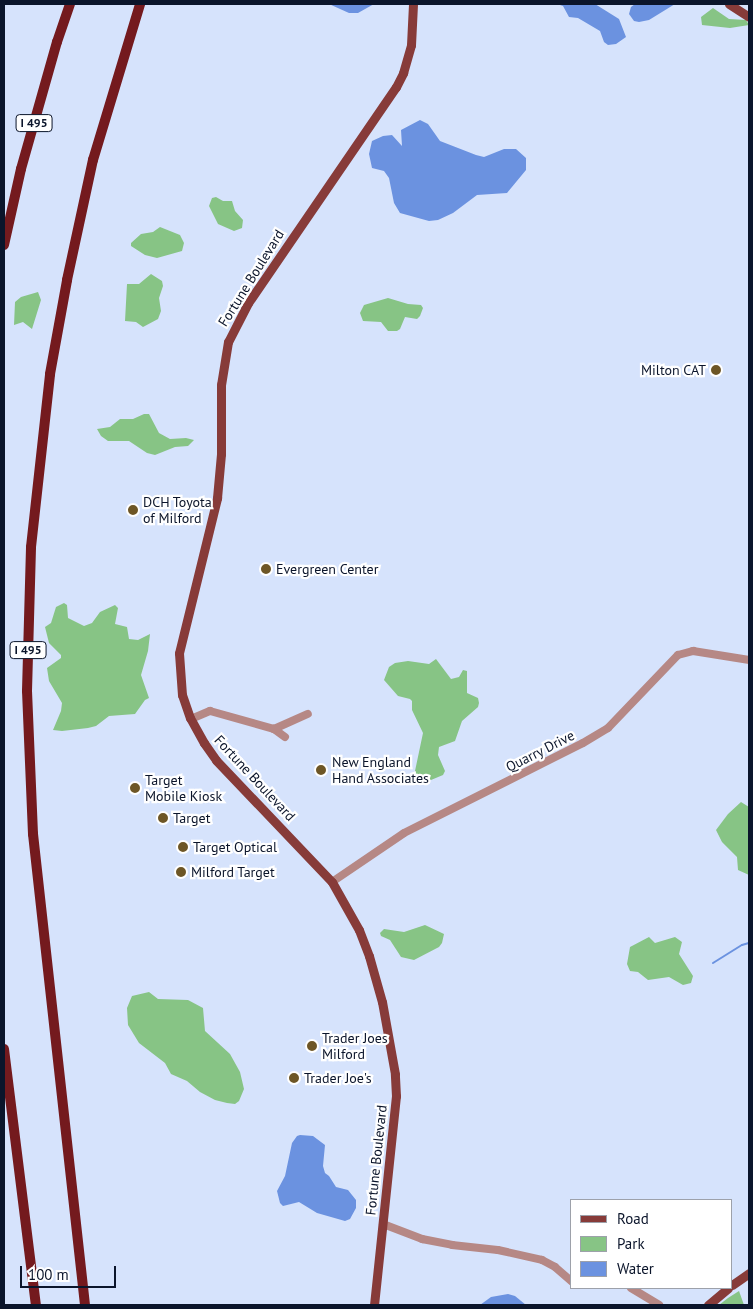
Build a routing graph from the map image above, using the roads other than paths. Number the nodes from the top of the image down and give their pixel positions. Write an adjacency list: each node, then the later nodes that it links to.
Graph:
1 (70, 4): 6 (highway, I 495)
2 (140, 4): 15 (highway, I 495)
3 (413, 4): 9 (main road, Fortune Boulevard)
4 (729, 4): 5 (main road)
5 (749, 17)
6 (4, 245)
7 (749, 660): 12 (street, Quarry Drive)
8 (308, 714): 10 (street)
9 (191, 719): 10 (street); 12 (main road, Fortune Boulevard)
10 (274, 729): 11 (street)
11 (285, 737)
12 (332, 882): 14 (main road, Fortune Boulevard)
13 (4, 1049): 21 (highway)
14 (383, 1224): 17 (street); 24 (main road, Fortune Boulevard)
15 (77, 1234): 22 (highway, I 495); 23 (highway)
16 (749, 1272): 18 (main road)
17 (570, 1280)
18 (733, 1284)
19 (632, 1289): 25 (street)
20 (727, 1289): 26 (main road)
21 (36, 1305)
22 (85, 1305)
23 (91, 1305)
24 (374, 1305)
25 (659, 1305)
26 (708, 1305)

